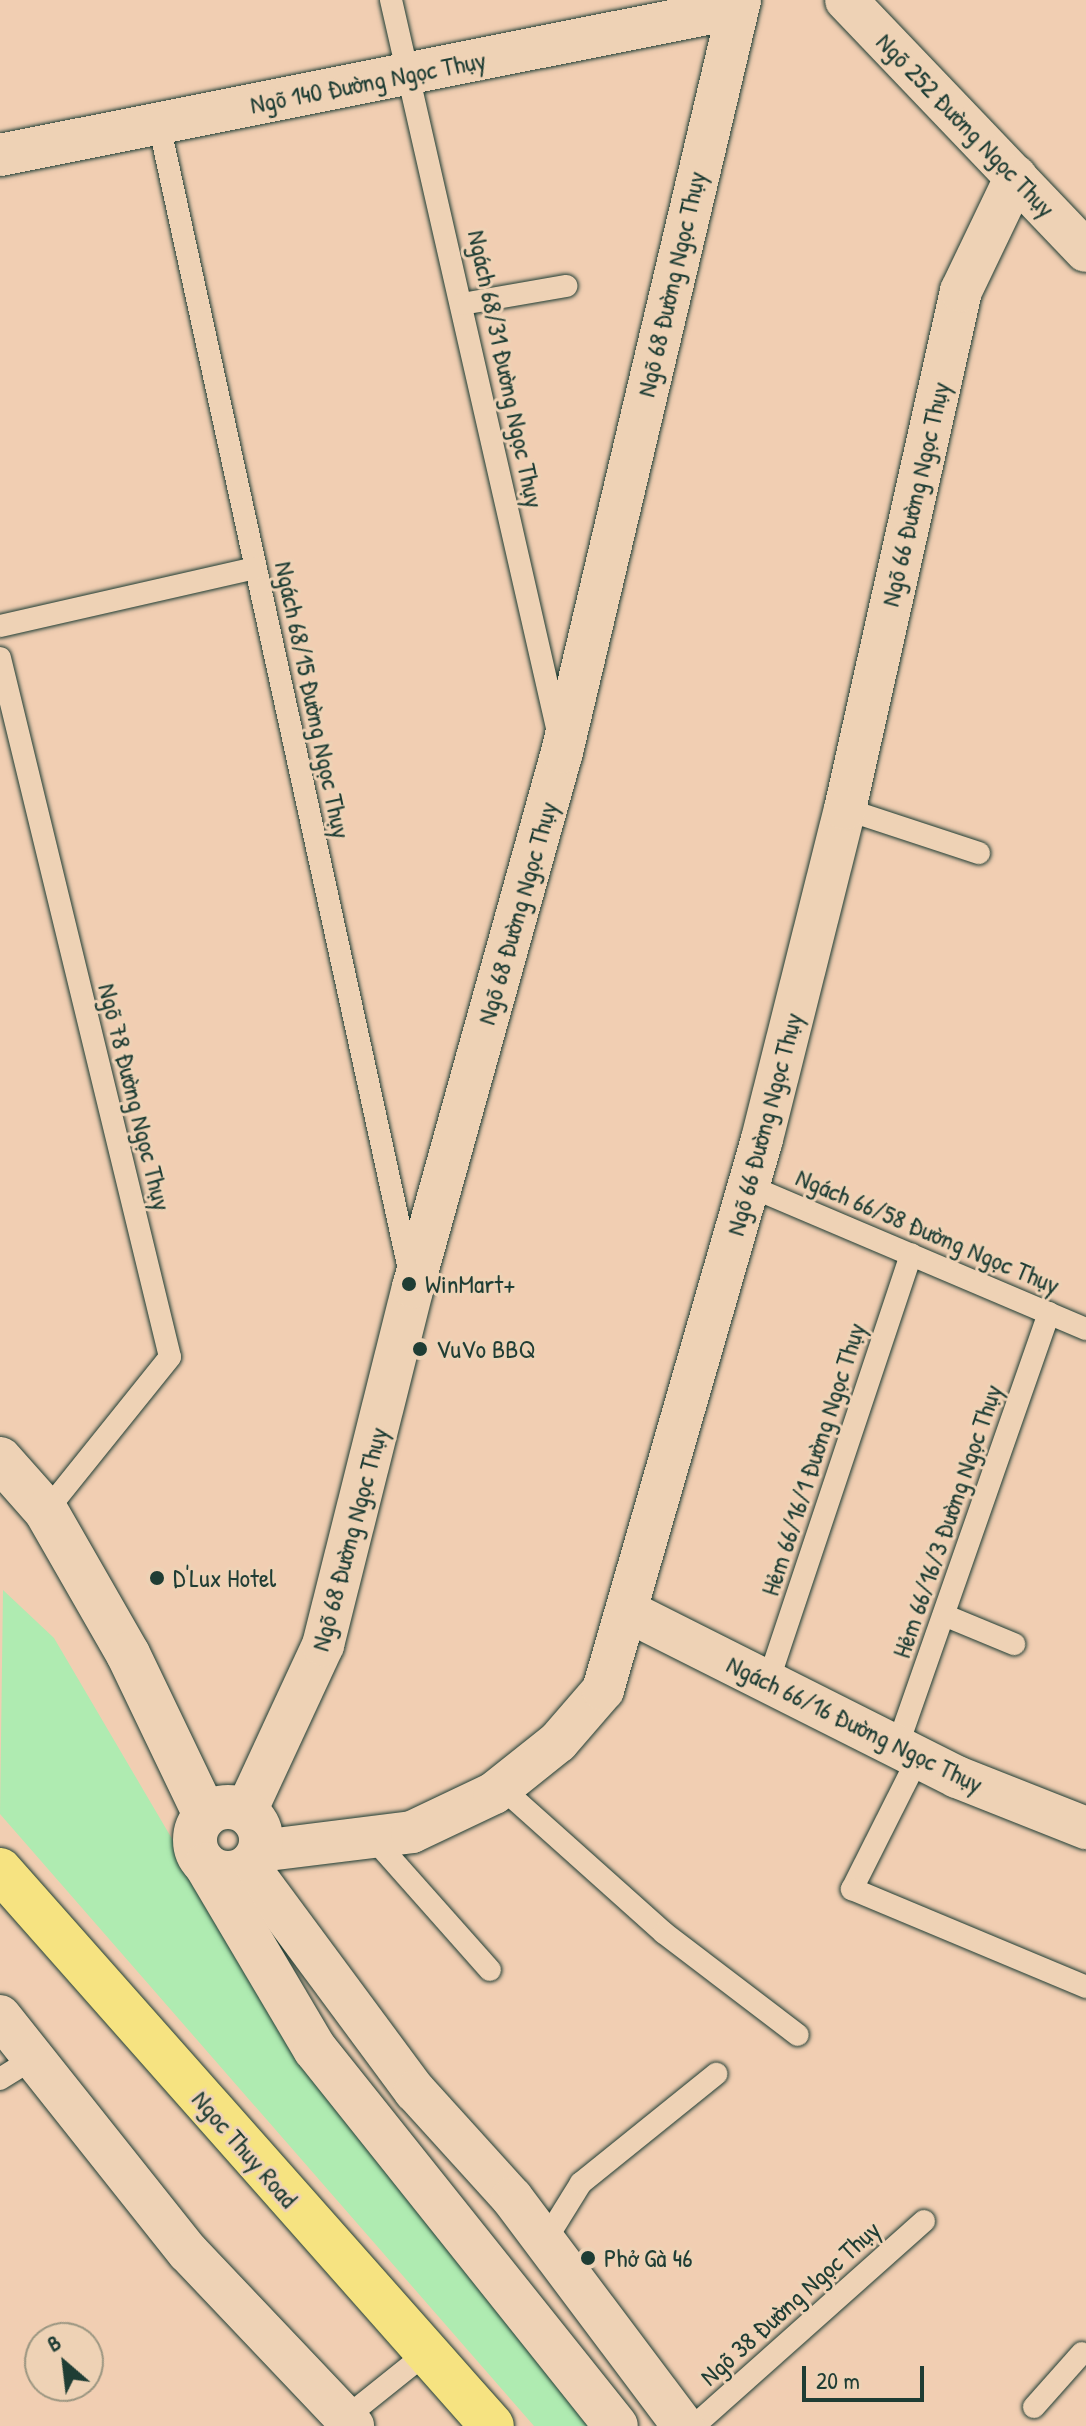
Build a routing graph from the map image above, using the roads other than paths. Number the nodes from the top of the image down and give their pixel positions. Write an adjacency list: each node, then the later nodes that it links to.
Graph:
1 (391, 0): 4 (lane, Ngách 68/31 Đường Ngọc Thụy)
2 (846, 0): 7 (street, Ngõ 252 Đường Ngọc Thụy)
3 (738, 4): 4 (street, Ngõ 140 Đường Ngọc Thụy); 14 (street, Ngõ 68 Đường Ngọc Thụy)
4 (412, 74): 5 (street, Ngõ 140 Đường Ngọc Thụy); 10 (lane, Ngách 68/31 Đường Ngọc Thụy)
5 (159, 124): 6 (street, Ngõ 140 Đường Ngọc Thụy); 11 (lane, Ngách 68/15 Đường Ngọc Thụy)
6 (0, 155)
7 (1016, 176): 8 (street, Ngõ 252 Đường Ngọc Thụy); 15 (street, Ngõ 66 Đường Ngọc Thụy)
8 (1086, 251)
9 (566, 286): 10 (lane)
10 (462, 304): 14 (lane, Ngách 68/31 Đường Ngọc Thụy)
11 (255, 568): 12 (lane); 19 (lane, Ngách 68/15 Đường Ngọc Thụy)
12 (0, 626)
13 (0, 658): 23 (lane, Ngõ 78 Đường Ngọc Thụy)
14 (562, 752): 19 (street, Ngõ 68 Đường Ngọc Thụy)
15 (845, 809): 16 (lane); 17 (street, Ngõ 66 Đường Ngọc Thụy)
16 (979, 853)
17 (749, 1186): 18 (lane, Ngách 66/58 Đường Ngọc Thụy); 24 (street, Ngõ 66 Đường Ngọc Thụy)
18 (911, 1254): 20 (lane, Ngách 66/58 Đường Ngọc Thụy); 27 (lane, Hẻm 66/16/1 Đường Ngọc Thụy)
19 (413, 1287): 30 (street, Ngõ 68 Đường Ngọc Thụy)
20 (1049, 1313): 21 (lane, Ngách 66/58 Đường Ngọc Thụy); 25 (lane, Hẻm 66/16/3 Đường Ngọc Thụy)
21 (1086, 1329)
22 (0, 1459): 23 (street)
23 (46, 1511): 30 (street)
24 (627, 1611): 27 (street, Ngách 66/16 Đường Ngọc Thụy); 29 (street, Ngõ 66 Đường Ngọc Thụy)
25 (944, 1615): 26 (lane); 28 (lane, Hẻm 66/16/3 Đường Ngọc Thụy)
26 (1014, 1644)
27 (768, 1682): 28 (street, Ngách 66/16 Đường Ngọc Thụy)
28 (908, 1753): 31 (street, Ngách 66/16 Đường Ngọc Thụy); 37 (lane, Hẻm 66/16/3 Đường Ngọc Thụy)
29 (502, 1788): 32 (street, Ngõ 66 Đường Ngọc Thụy); 39 (lane)
30 (226, 1813): 33 (street); 34 (street)
31 (1086, 1828)
32 (371, 1836): 33 (street, Ngõ 66 Đường Ngọc Thụy); 36 (lane)
33 (255, 1859): 34 (street); 43 (street)
34 (206, 1865): 49 (street)
35 (0, 1870): 44 (main road, Ngoc Thuy Road)
36 (490, 1970)
37 (1086, 1987)
38 (0, 2016): 40 (street)
39 (798, 2035)
40 (17, 2069): 47 (street)
41 (716, 2074): 43 (lane)
42 (924, 2221): 51 (lane, Ngõ 38 Đường Ngọc Thụy)
43 (545, 2241): 50 (street)
44 (425, 2354): 47 (lane); 48 (main road, Ngoc Thuy Road)
45 (1085, 2354): 46 (lane)
46 (1034, 2407)
47 (345, 2423)
48 (492, 2426)
49 (616, 2426)
50 (683, 2426)
51 (694, 2426)

